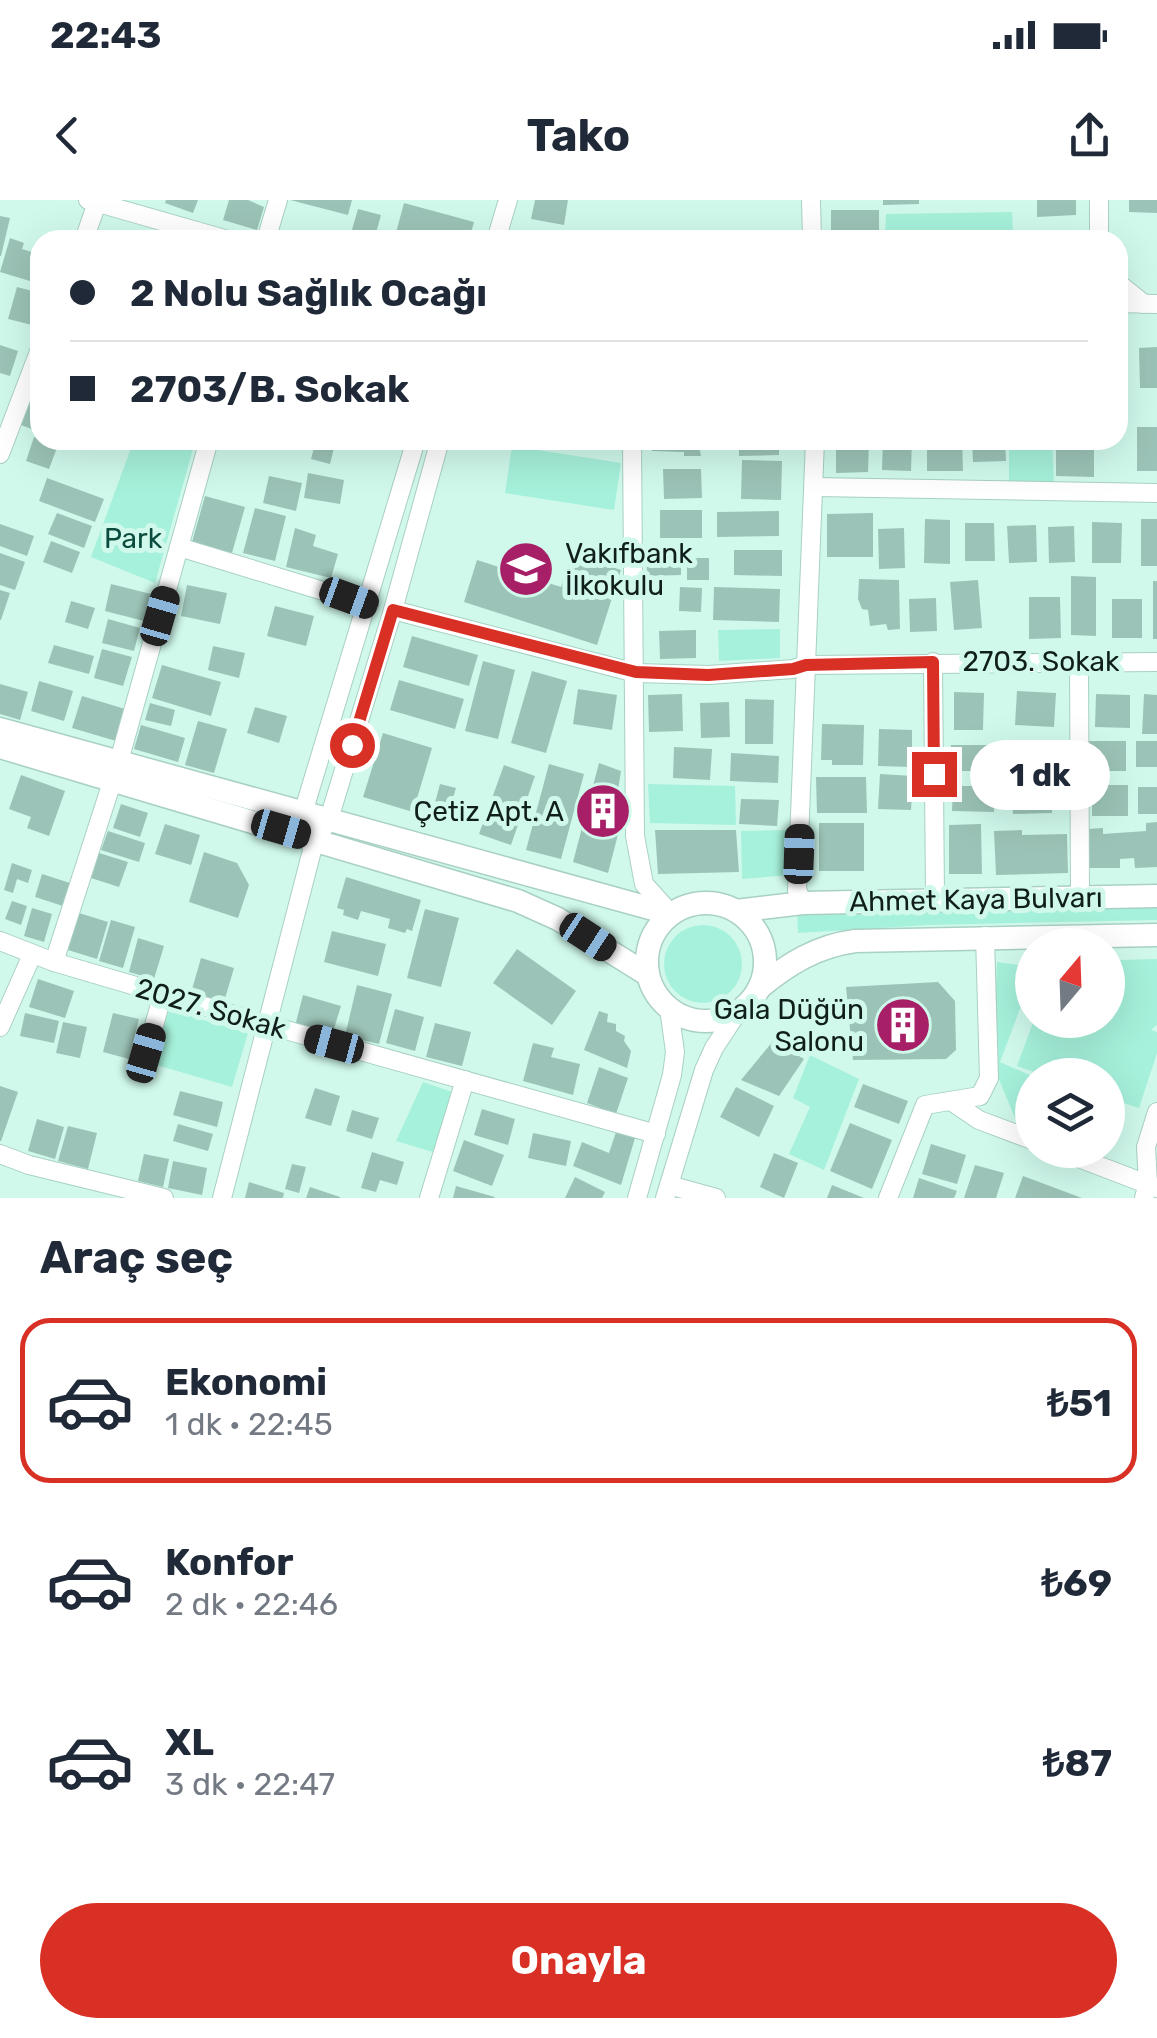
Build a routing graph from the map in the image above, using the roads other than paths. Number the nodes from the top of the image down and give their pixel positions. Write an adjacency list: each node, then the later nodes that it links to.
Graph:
1 (278, 200): 8 (street)
2 (508, 200): 9 (street)
3 (811, 200): 10 (street)
4 (1099, 200): 11 (street)
5 (94, 201): 6 (street); 7 (street)
6 (87, 230)
7 (194, 230)
8 (269, 230)
9 (499, 230)
10 (812, 230)
11 (1099, 230)
12 (1128, 290): 13 (street)
13 (1150, 304)
14 (30, 375): 20 (street)
15 (206, 450): 23 (street)
16 (413, 450): 24 (street)
17 (437, 450): 25 (street)
18 (632, 450): 30 (street)
19 (814, 450): 21 (street)
20 (0, 454)
21 (815, 487): 22 (street); 29 (street)
22 (1157, 493)
23 (179, 547): 24 (street); 33 (street)
24 (369, 605): 34 (street)
25 (393, 610): 30 (street, 2703. Sokak); 35 (street)
26 (1079, 660): 27 (street, 2703. Sokak); 28 (street, 2703. Sokak); 37 (street)
27 (933, 662): 29 (street, 2703. Sokak); 38 (street)
28 (1157, 662)
29 (806, 665): 30 (street, 2703. Sokak); 39 (street)
30 (636, 672): 41 (street)
31 (0, 729): 33 (main road)
32 (0, 747): 33 (main road)
33 (116, 770): 34 (main road); 35 (main road); 46 (street)
34 (304, 814): 35 (main road)
35 (322, 830): 41 (main road); 47 (main road); 52 (street)
36 (1157, 896): 37 (main road, Ahmet Kaya Bulvarı)
37 (1080, 898): 38 (main road, Ahmet Kaya Bulvarı)
38 (934, 899): 39 (main road, Ahmet Kaya Bulvarı)
39 (804, 903): 40 (main road, Ahmet Kaya Bulvarı)
40 (736, 912): 41 (main road); 48 (main road)
41 (672, 914): 47 (main road)
42 (1157, 935): 43 (main road, Ahmet Kaya Bulvarı)
43 (985, 936): 48 (main road, Ahmet Kaya Bulvarı); 56 (street)
44 (0, 941): 45 (street, 2027. Sokak)
45 (32, 955): 46 (street, 2027. Sokak); 53 (street)
46 (54, 962): 49 (street, 2027. Sokak)
47 (648, 975): 50 (main road)
48 (759, 988): 51 (main road)
49 (163, 994): 52 (street, 2027. Sokak); 54 (street)
50 (668, 1008): 51 (main road); 58 (street)
51 (739, 1010): 63 (street)
52 (268, 1025): 55 (street, 2027. Sokak); 65 (street)
53 (0, 1027)
54 (146, 1053)
55 (464, 1080): 58 (street, 2027. Sokak); 66 (street)
56 (952, 1101): 59 (street); 69 (street)
57 (1157, 1112): 62 (street)
58 (656, 1134): 67 (street)
59 (1015, 1134)
60 (0, 1154): 64 (street)
61 (1099, 1168): 62 (street)
62 (1150, 1190)
63 (667, 1192): 68 (street)
64 (164, 1198)
65 (222, 1198)
66 (429, 1198)
67 (637, 1198)
68 (716, 1198)
69 (888, 1198)

